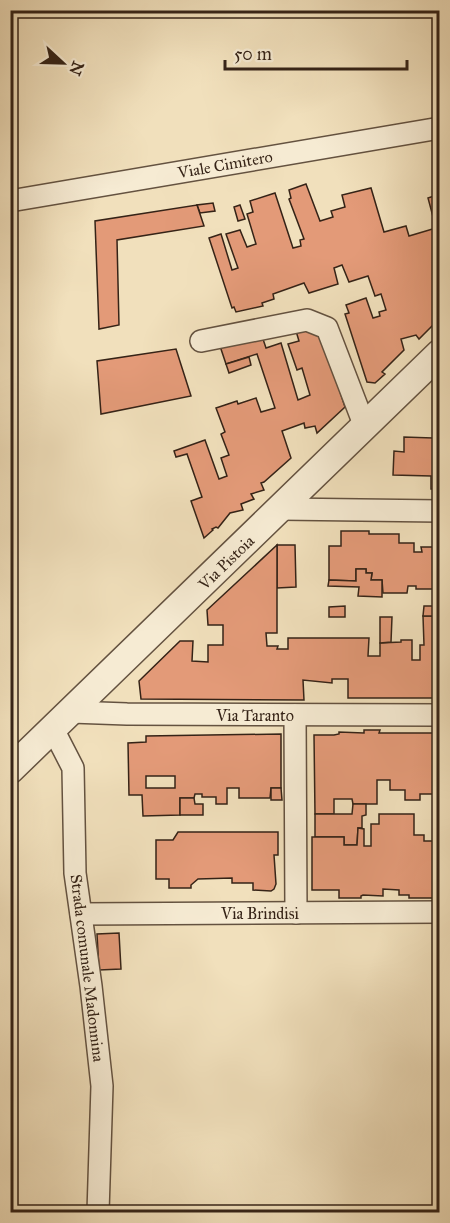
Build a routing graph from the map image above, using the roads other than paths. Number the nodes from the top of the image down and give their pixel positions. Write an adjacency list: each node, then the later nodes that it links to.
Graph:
1 (440, 128): 2 (street, Viale Cimitero)
2 (10, 201)
3 (201, 341): 5 (street)
4 (440, 353): 5 (street, Via Pistoia)
5 (365, 427): 6 (street, Via Pistoia)
6 (281, 509): 7 (street); 10 (street, Via Pistoia)
7 (440, 511)
8 (295, 715): 9 (street, Via Taranto); 10 (street, Via Taranto); 13 (street)
9 (440, 715)
10 (62, 720): 11 (street, Via Pistoia); 14 (street, Strada comunale Madonnina)
11 (10, 770)
12 (440, 912): 13 (street, Via Brindisi)
13 (296, 913): 14 (street, Via Brindisi)
14 (81, 914): 15 (street, Strada comunale Madonnina)
15 (99, 1212)

